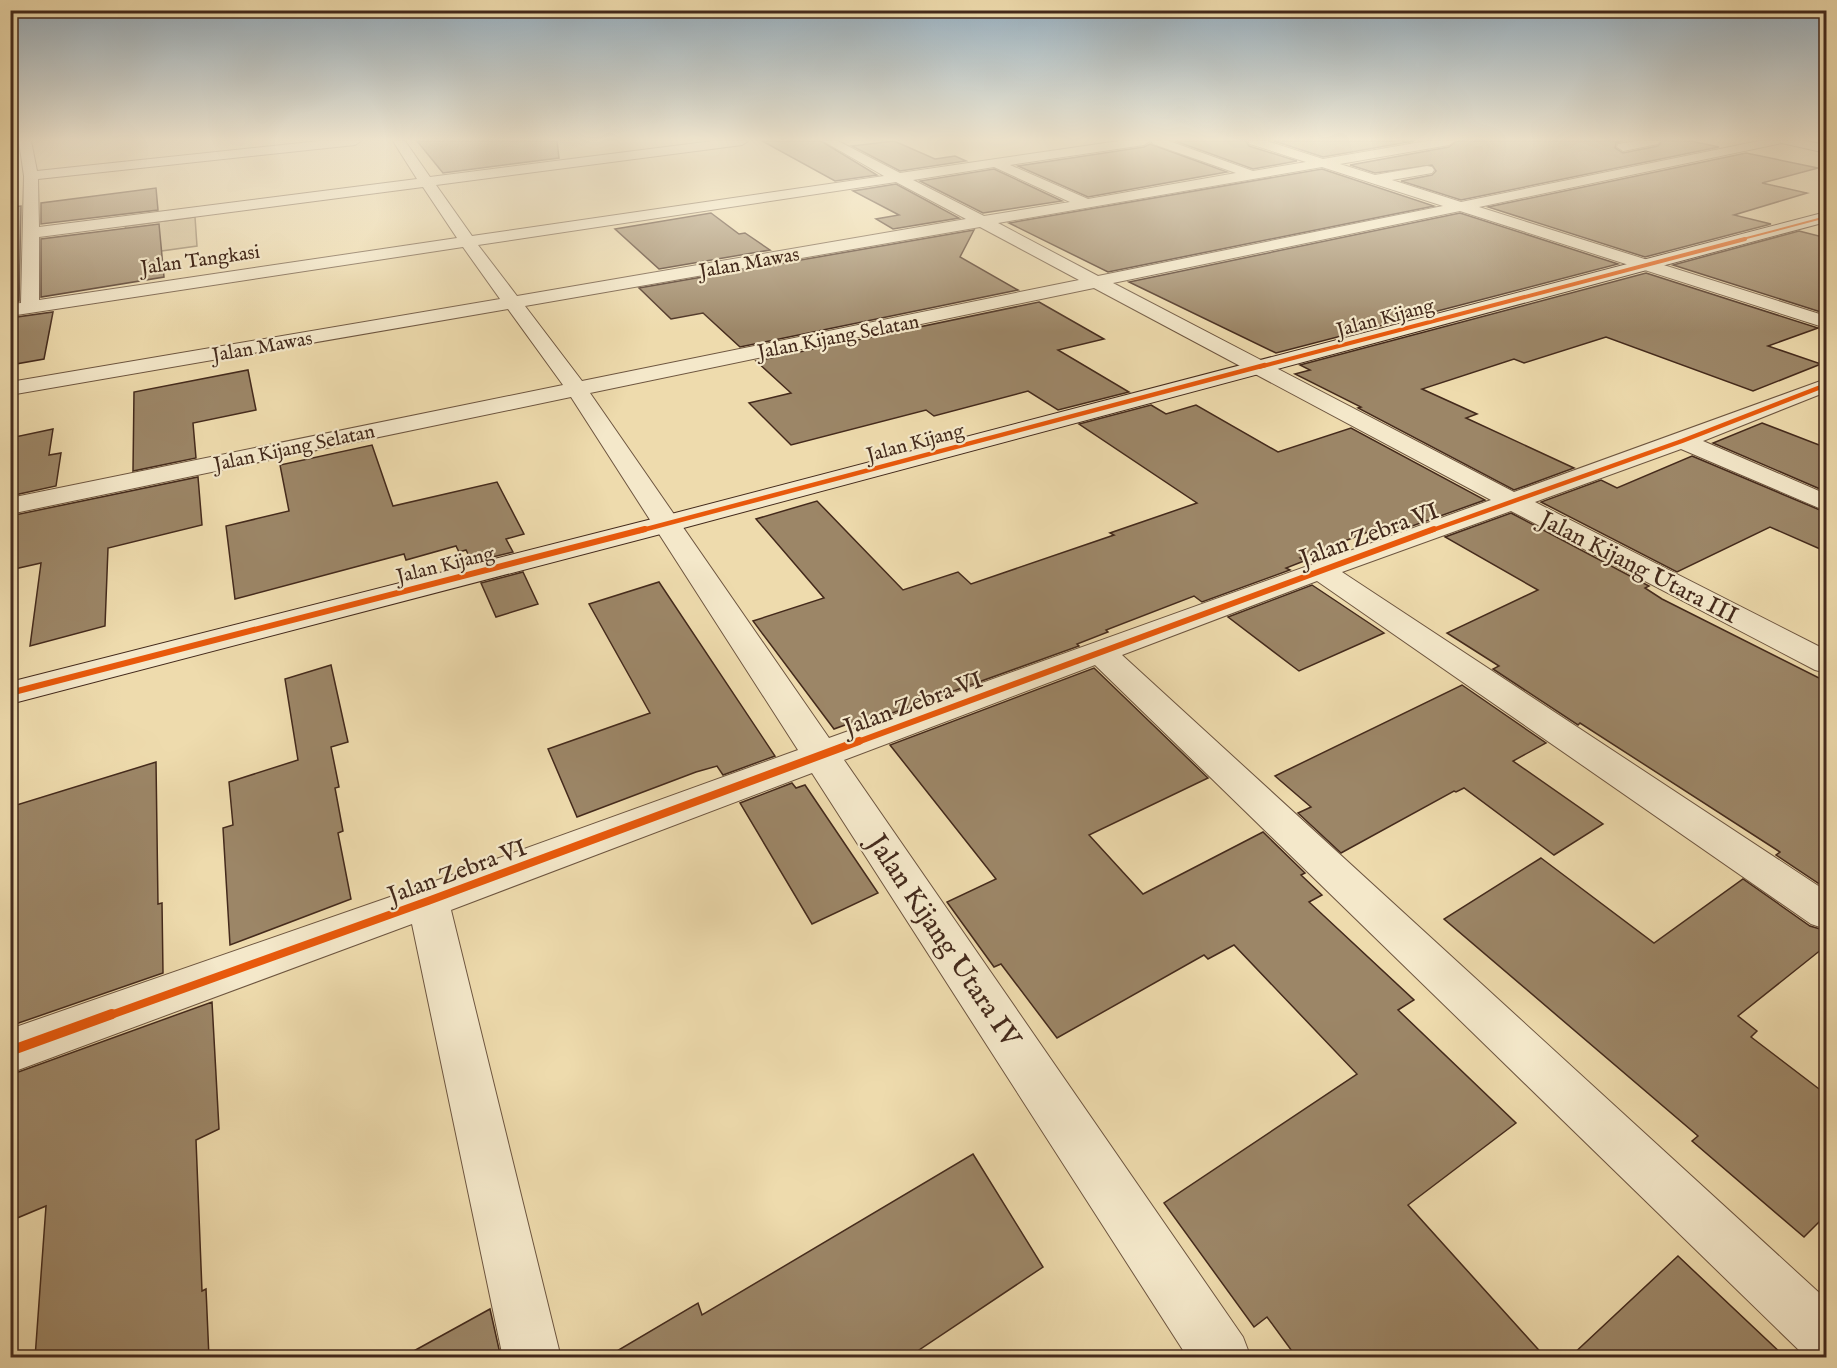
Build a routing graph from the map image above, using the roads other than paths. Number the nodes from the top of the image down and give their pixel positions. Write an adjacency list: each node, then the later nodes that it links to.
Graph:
1 (30, 205): 12 (street)
2 (250, 205): 12 (street)
3 (443, 205): 13 (street)
4 (721, 205): 13 (street, Jalan Tangkasi)
5 (952, 205): 11 (street)
6 (1082, 205): 11 (street, Jalan Mawas)
7 (1454, 205): 9 (street)
8 (1464, 205): 9 (street, Jalan Kijang Selatan)
9 (1458, 206): 16 (street); 17 (street, Jalan Kijang Selatan)
10 (1827, 217): 16 (street, Jalan Kijang)
11 (984, 221): 17 (street); 18 (street, Jalan Mawas)
12 (30, 233): 14 (street)
13 (468, 243): 18 (street); 19 (street, Jalan Tangkasi)
14 (30, 251): 15 (street); 19 (street)
15 (10, 254)
16 (1644, 265): 21 (street); 22 (street, Jalan Kijang)
17 (1098, 283): 22 (street); 24 (street, Jalan Kijang Selatan)
18 (514, 303): 24 (street); 25 (street, Jalan Mawas)
19 (30, 307): 20 (street, Jalan Tangkasi)
20 (10, 310)
21 (1827, 322)
22 (1262, 368): 29 (street, Jalan Kijang Utara III); 32 (street, Jalan Kijang)
23 (1827, 385): 26 (street, Jalan Zebra VI)
24 (577, 388): 31 (street, Jalan Kijang Selatan); 32 (street)
25 (10, 389)
26 (1795, 396): 27 (street); 28 (street, Jalan Zebra VI)
27 (1827, 408)
28 (1682, 441): 29 (street, Jalan Zebra VI); 30 (street)
29 (1514, 502): 33 (street, Jalan Zebra VI); 35 (street, Jalan Kijang Utara III)
30 (1827, 503)
31 (10, 506)
32 (666, 524): 36 (street, Jalan Kijang); 37 (street, Jalan Kijang Utara IV)
33 (1320, 570): 34 (street, Jalan Zebra VI); 39 (street)
34 (1100, 652): 37 (street, Jalan Zebra VI); 41 (street)
35 (1827, 663)
36 (10, 693)
37 (822, 756): 38 (street, Jalan Zebra VI); 43 (street, Jalan Kijang Utara IV)
38 (428, 901): 40 (street, Jalan Zebra VI); 42 (street, Jalan Zebra VI)
39 (1827, 912)
40 (10, 1051)
41 (1827, 1337)
42 (532, 1358)
43 (1222, 1358)

